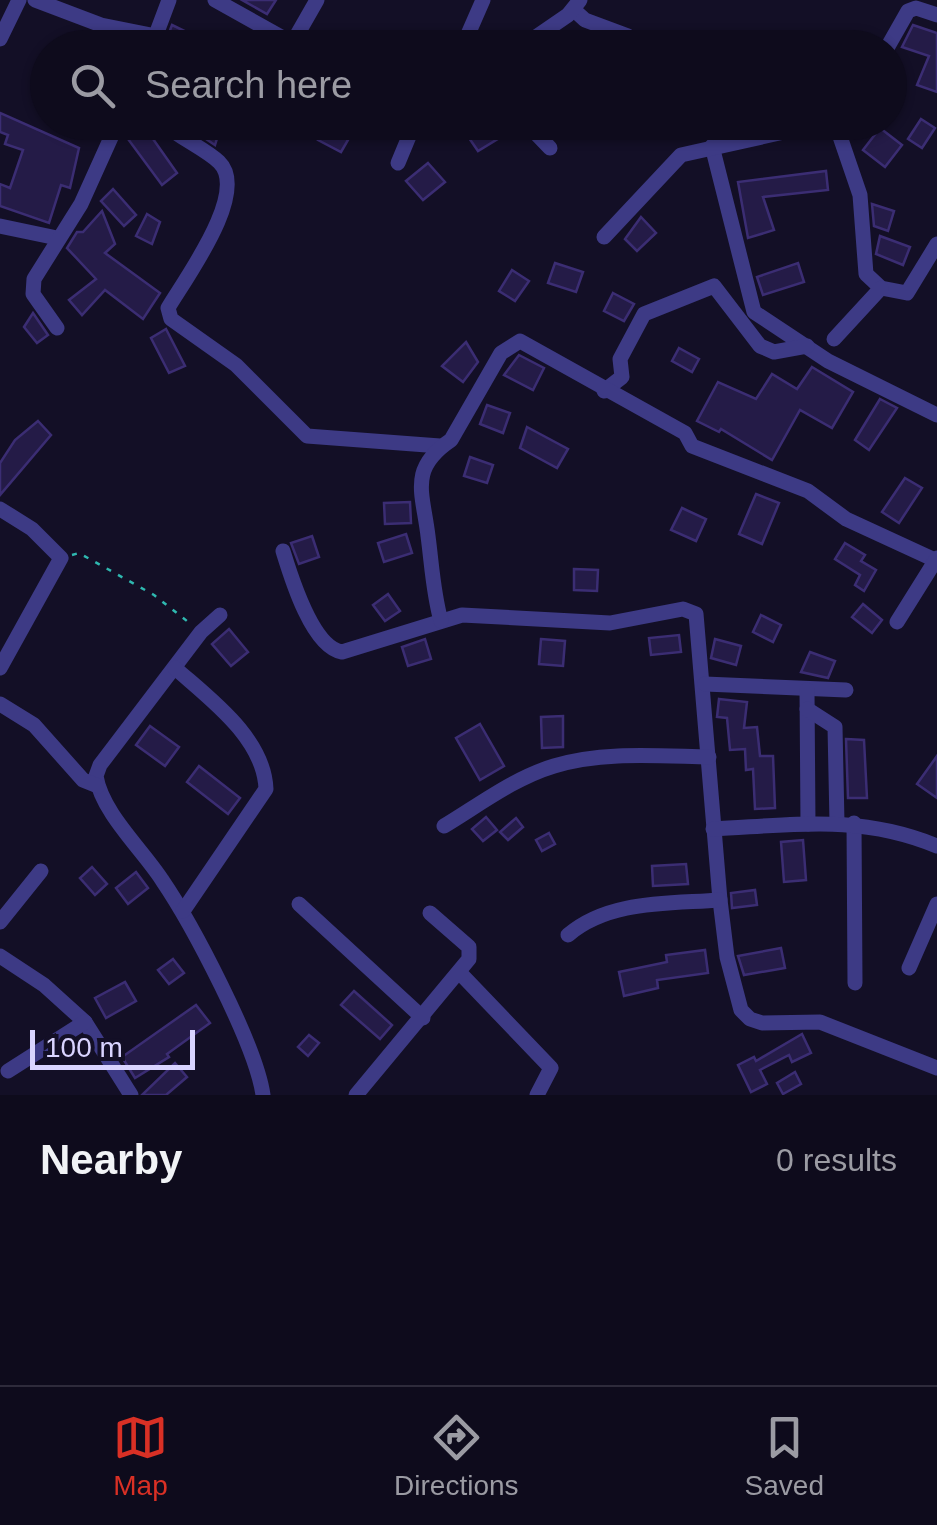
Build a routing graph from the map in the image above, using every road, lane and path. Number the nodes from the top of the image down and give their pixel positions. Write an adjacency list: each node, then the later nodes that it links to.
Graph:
1 (19, 0): 17 (street)
2 (35, 0): 9 (street)
3 (169, 0): 10 (street)
4 (216, 0): 11 (street)
5 (317, 0): 12 (street)
6 (482, 0): 13 (street)
7 (577, 5): 14 (street); 15 (street)
8 (937, 16): 16 (street)
9 (118, 30)
10 (158, 30)
11 (270, 30)
12 (304, 30)
13 (470, 30)
14 (544, 30)
15 (612, 30)
16 (899, 30)
17 (0, 39)
18 (110, 140): 29 (street)
19 (187, 140): 37 (street)
20 (407, 140): 26 (street)
21 (542, 140): 25 (street)
22 (742, 140): 24 (street)
23 (839, 140): 31 (street)
24 (712, 146): 28 (street); 34 (street)
25 (550, 148)
26 (398, 163)
27 (0, 226): 29 (street)
28 (604, 237)
29 (57, 238): 32 (street)
30 (937, 244): 31 (street)
31 (881, 288): 33 (street)
32 (57, 328)
33 (834, 339)
34 (807, 346): 35 (street); 36 (street)
35 (604, 391): 37 (street); 41 (street)
36 (937, 415)
37 (440, 446): 43 (street)
38 (0, 509): 40 (street)
39 (283, 551): 43 (street)
40 (61, 558): 45 (path); 46 (street)
41 (936, 559): 44 (street)
42 (220, 615): 45 (street)
43 (441, 621): 48 (street)
44 (897, 622)
45 (201, 632): 47 (street)
46 (0, 668)
47 (175, 668): 54 (street); 64 (street)
48 (705, 684): 49 (street); 53 (street)
49 (807, 690): 50 (street); 52 (street)
50 (846, 690)
51 (0, 704): 54 (street)
52 (808, 709): 55 (street); 56 (street)
53 (709, 757): 57 (street); 58 (street)
54 (98, 786): 64 (street)
55 (845, 823): 56 (street); 59 (street); 71 (street)
56 (808, 824): 58 (street)
57 (444, 826)
58 (713, 829): 61 (street)
59 (937, 846)
60 (41, 871): 66 (street)
61 (720, 900): 67 (street); 74 (street)
62 (299, 904): 72 (street)
63 (937, 904): 69 (street)
64 (182, 911): 77 (street)
65 (430, 913): 70 (street)
66 (0, 922)
67 (568, 934)
68 (0, 956): 73 (street)
69 (909, 968)
70 (460, 973): 72 (street); 79 (street)
71 (855, 984)
72 (423, 1018): 78 (street)
73 (86, 1022): 75 (street); 76 (street)
74 (937, 1068)
75 (8, 1071)
76 (130, 1095)
77 (263, 1095)
78 (356, 1095)
79 (537, 1095)

